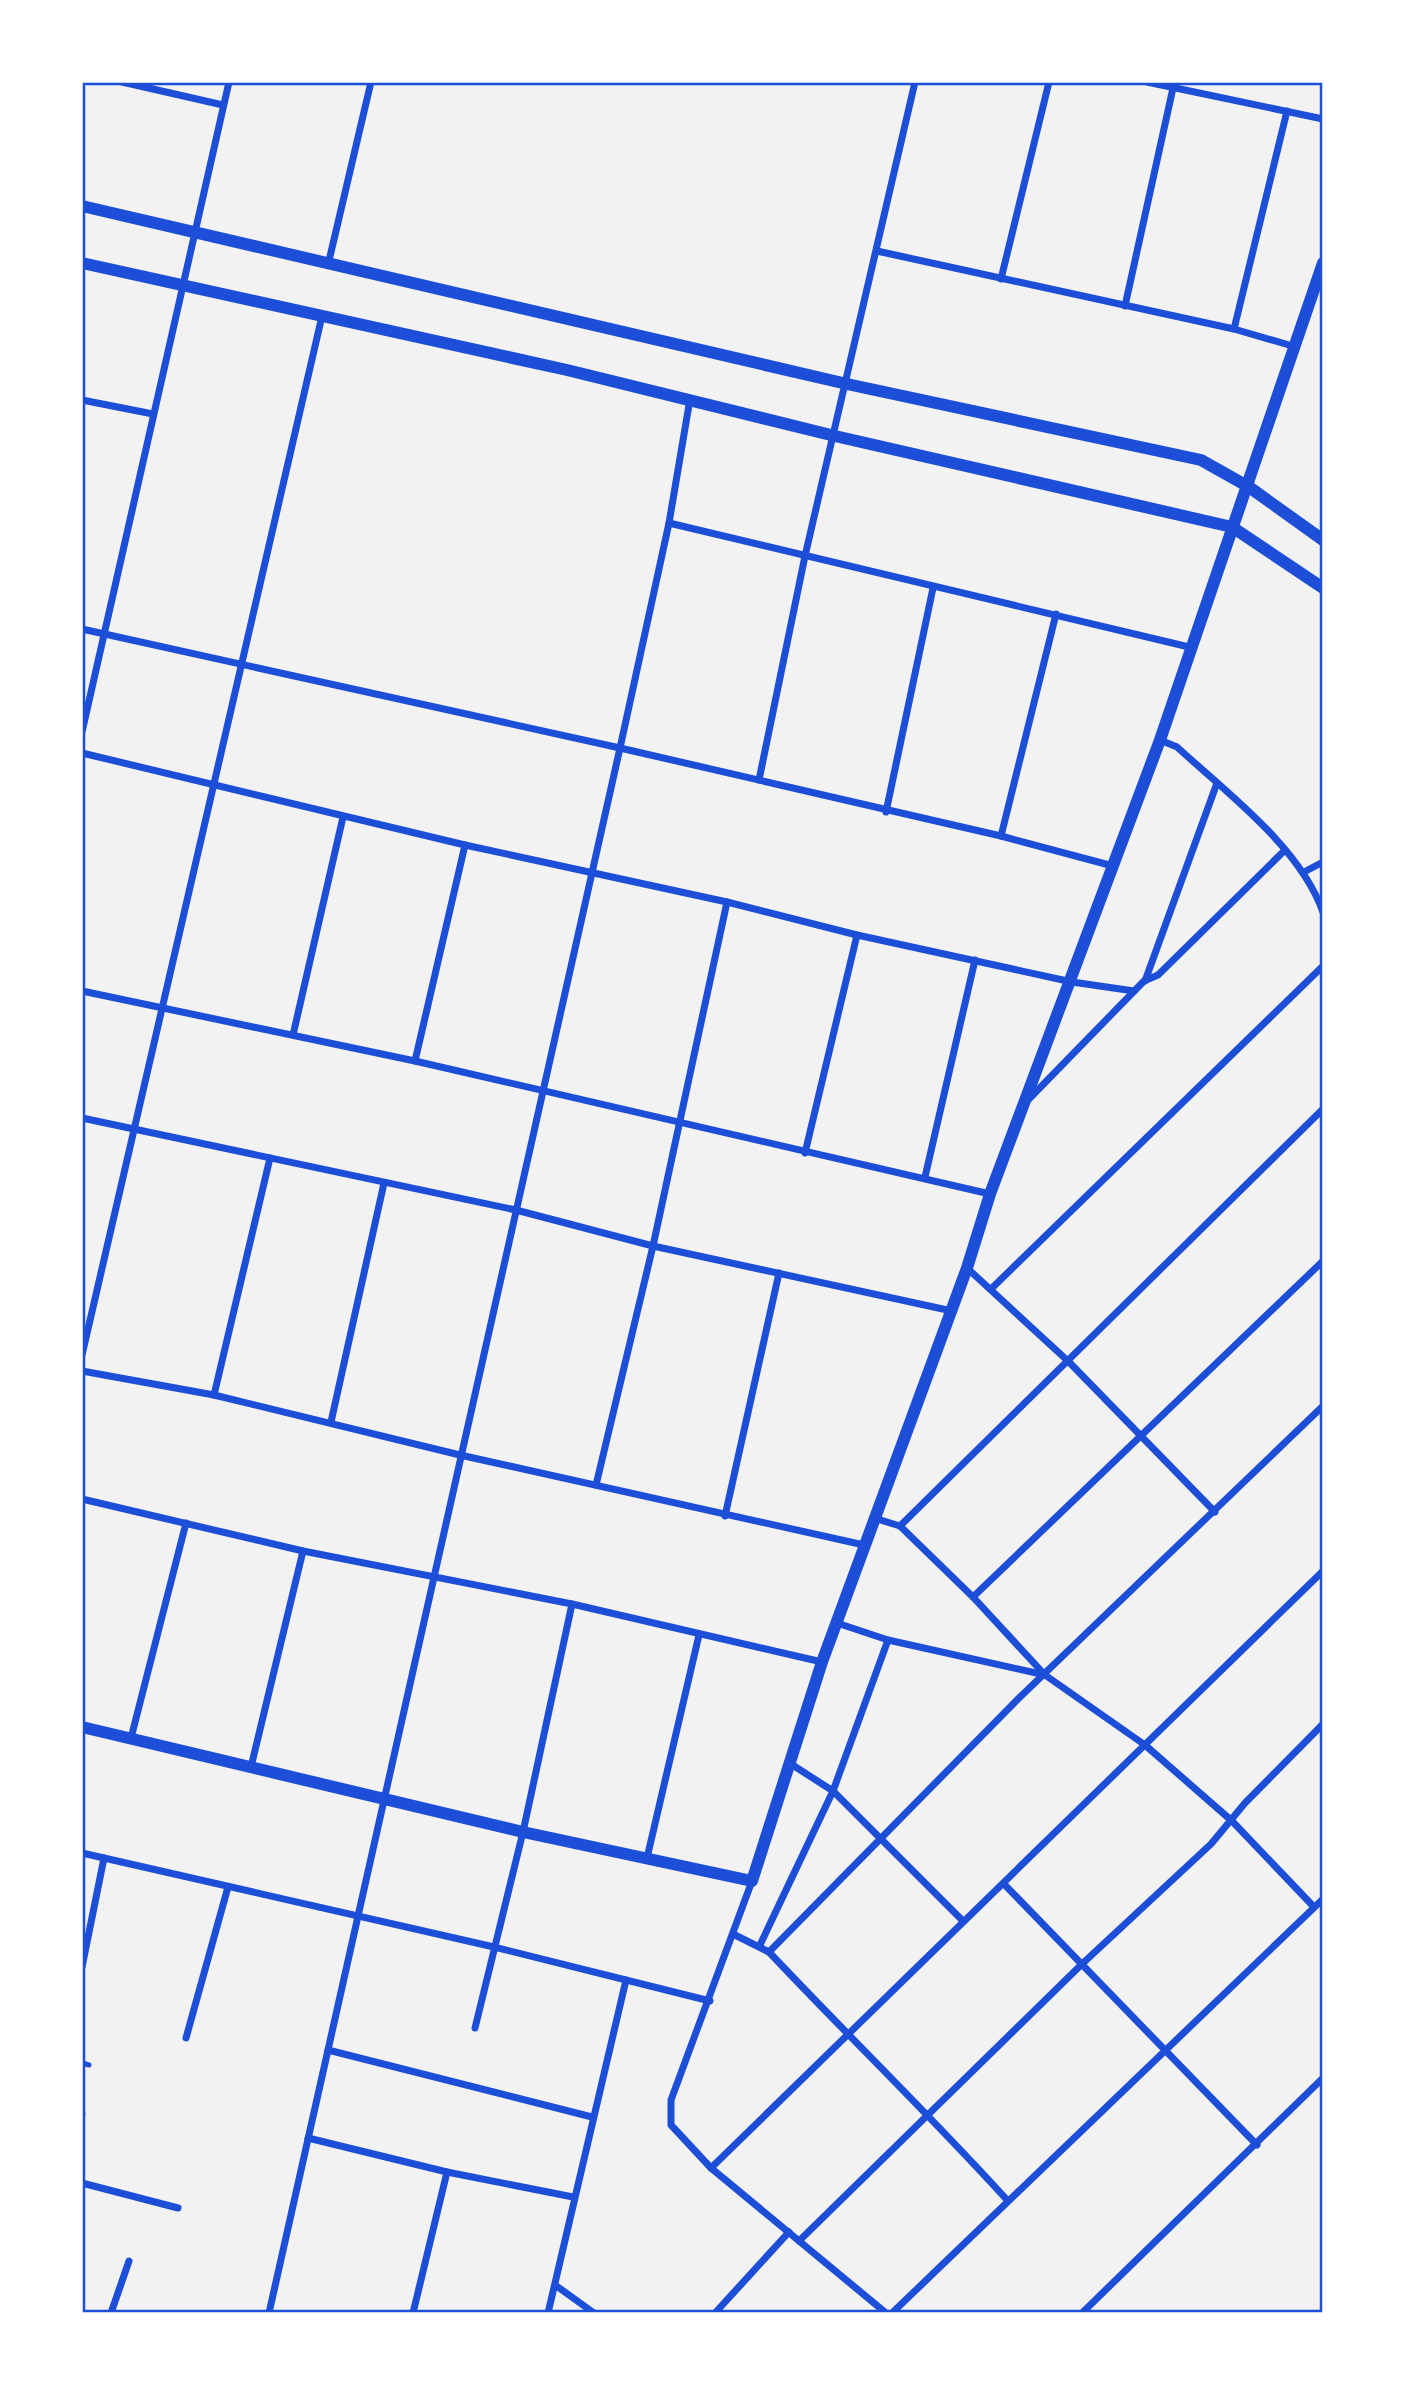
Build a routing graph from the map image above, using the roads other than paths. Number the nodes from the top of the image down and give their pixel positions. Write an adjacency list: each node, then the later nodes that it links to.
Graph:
1 (122, 82): 8 (street)
2 (229, 82): 8 (street)
3 (371, 82): 16 (street)
4 (915, 82): 13 (street)
5 (1049, 82): 17 (street)
6 (1147, 82): 7 (street)
7 (1173, 88): 9 (street); 19 (street)
8 (223, 105): 12 (street)
9 (1287, 111): 10 (street); 21 (street)
10 (1323, 119)
11 (82, 206): 12 (street)
12 (195, 234): 16 (street); 18 (street)
13 (877, 251): 17 (street); 23 (street)
14 (82, 263): 18 (street)
15 (1323, 263): 22 (street)
16 (328, 265): 23 (street)
17 (1002, 279): 19 (street)
18 (183, 288): 20 (street); 26 (street)
19 (1125, 306): 21 (street)
20 (322, 316): 24 (street); 39 (street)
21 (1234, 329): 22 (street)
22 (1296, 347): 28 (street)
23 (847, 384): 27 (street); 28 (street)
24 (691, 399): 27 (street); 29 (street)
25 (82, 400): 26 (street)
26 (153, 414): 37 (street)
27 (835, 436): 30 (street); 32 (street)
28 (1249, 487): 30 (street); 31 (street)
29 (669, 523): 32 (street); 42 (street)
30 (1232, 527): 34 (street); 38 (street)
31 (1323, 540)
32 (805, 556): 33 (street); 44 (street)
33 (933, 588): 35 (street); 47 (street)
34 (1323, 588)
35 (1056, 614): 38 (street); 49 (street)
36 (82, 629): 37 (street)
37 (104, 634): 39 (street); 40 (street)
38 (1189, 647): 41 (street)
39 (241, 664): 42 (street); 46 (street)
40 (82, 732)
41 (1160, 740): 45 (street); 53 (street)
42 (620, 748): 44 (street); 54 (street)
43 (82, 753): 46 (street)
44 (759, 780): 47 (street)
45 (1217, 783): 51 (street); 61 (street)
46 (212, 784): 48 (street); 65 (street)
47 (886, 812): 49 (street)
48 (342, 817): 50 (street); 66 (street)
49 (1000, 836): 53 (street)
50 (465, 845): 54 (street); 67 (street)
51 (1285, 850): 55 (street); 61 (street)
52 (1323, 862): 55 (street)
53 (1114, 866): 62 (street)
54 (592, 871): 56 (street); 68 (street)
55 (1304, 872): 57 (street)
56 (727, 902): 58 (street); 72 (street)
57 (1323, 912)
58 (857, 935): 59 (street); 74 (street)
59 (975, 960): 62 (street); 76 (street)
60 (1323, 966): 84 (street)
61 (1144, 981): 64 (street)
62 (1072, 982): 64 (street); 69 (street)
63 (82, 991): 65 (street)
64 (1134, 991): 69 (street)
65 (165, 1007): 66 (street); 73 (street)
66 (293, 1035): 67 (street)
67 (415, 1061): 68 (street)
68 (543, 1092): 72 (street); 79 (street)
69 (1026, 1102): 78 (street)
70 (1323, 1109): 87 (street)
71 (82, 1118): 73 (street)
72 (679, 1125): 74 (street); 80 (street)
73 (136, 1129): 75 (street); 86 (street)
74 (805, 1153): 76 (street)
75 (270, 1158): 77 (street); 89 (street)
76 (925, 1177): 78 (street)
77 (384, 1183): 79 (street); 91 (street)
78 (990, 1194): 82 (street)
79 (516, 1210): 80 (street); 93 (street)
80 (653, 1246): 83 (street); 94 (street)
81 (1323, 1261): 92 (street)
82 (967, 1268): 84 (street); 85 (street)
83 (779, 1273): 85 (street); 97 (street)
84 (991, 1289): 87 (street)
85 (952, 1311): 98 (street)
86 (82, 1355)
87 (1069, 1362): 92 (street); 100 (street)
88 (82, 1371): 89 (street)
89 (214, 1395): 91 (street)
90 (1323, 1406): 96 (street)
91 (331, 1422): 93 (street)
92 (1142, 1438): 96 (street); 105 (street)
93 (460, 1455): 94 (street); 104 (street)
94 (596, 1485): 97 (street)
95 (82, 1499): 99 (street)
96 (1215, 1512): 111 (street)
97 (725, 1516): 101 (street)
98 (874, 1518): 100 (street); 101 (street)
99 (186, 1523): 102 (street); 114 (street)
100 (900, 1526): 105 (street)
101 (864, 1545): 107 (street)
102 (303, 1551): 104 (street); 117 (street)
103 (1323, 1571): 115 (street)
104 (434, 1577): 106 (street); 119 (street)
105 (973, 1597): 111 (street)
106 (572, 1604): 108 (street); 121 (street)
107 (837, 1623): 109 (street); 110 (street)
108 (699, 1635): 110 (street); 125 (street)
109 (888, 1640): 111 (street); 118 (street)
110 (822, 1661): 116 (street)
111 (1045, 1675): 115 (street); 122 (street)
112 (1323, 1724): 120 (street)
113 (82, 1727): 114 (street)
114 (131, 1738): 117 (street)
115 (1145, 1745): 120 (street); 127 (street)
116 (791, 1764): 118 (street); 126 (street)
117 (251, 1767): 119 (street)
118 (833, 1791): 122 (street); 134 (street)
119 (383, 1797): 121 (street); 131 (street)
120 (1232, 1821): 130 (street); 137 (street)
121 (523, 1832): 125 (street); 135 (street)
122 (881, 1840): 132 (street); 136 (street)
123 (82, 1853): 124 (street)
124 (104, 1858): 128 (street); 138 (street)
125 (647, 1858): 126 (street)
126 (752, 1881): 133 (street)
127 (1004, 1884): 132 (street); 137 (street)
128 (228, 1887): 131 (street); 143 (street)
129 (1323, 1899): 130 (street)
130 (1314, 1907): 145 (street)
131 (356, 1917): 135 (street); 144 (street)
132 (963, 1921): 142 (street)
133 (733, 1934): 134 (street); 140 (street)
134 (760, 1945): 136 (street)
135 (494, 1947): 139 (street); 141 (street)
136 (769, 1952): 142 (street)
137 (1082, 1964): 145 (street); 147 (street)
138 (82, 1967)
139 (626, 1980): 140 (street); 148 (street)
140 (710, 2001): 151 (street)
141 (475, 2028)
142 (849, 2036): 147 (street); 151 (street)
143 (186, 2038)
144 (328, 2050): 148 (street); 149 (street)
145 (1164, 2050): 150 (street); 155 (street)
146 (1323, 2078): 150 (street)
147 (930, 2115): 155 (street); 158 (street)
148 (592, 2117): 154 (street)
149 (308, 2138): 152 (street); 162 (street)
150 (1257, 2145): 169 (street)
151 (711, 2168): 157 (street)
152 (447, 2172): 154 (street); 163 (street)
153 (82, 2183): 156 (street)
154 (573, 2197): 160 (street)
155 (1008, 2201): 168 (street)
156 (178, 2208)
157 (789, 2232): 158 (street); 166 (street)
158 (799, 2241): 167 (street)
159 (129, 2261): 161 (street)
160 (555, 2285): 164 (street); 165 (street)
161 (111, 2313)
162 (269, 2313)
163 (413, 2313)
164 (548, 2313)
165 (594, 2313)
166 (715, 2313)
167 (886, 2313)
168 (892, 2313)
169 (1082, 2313)

